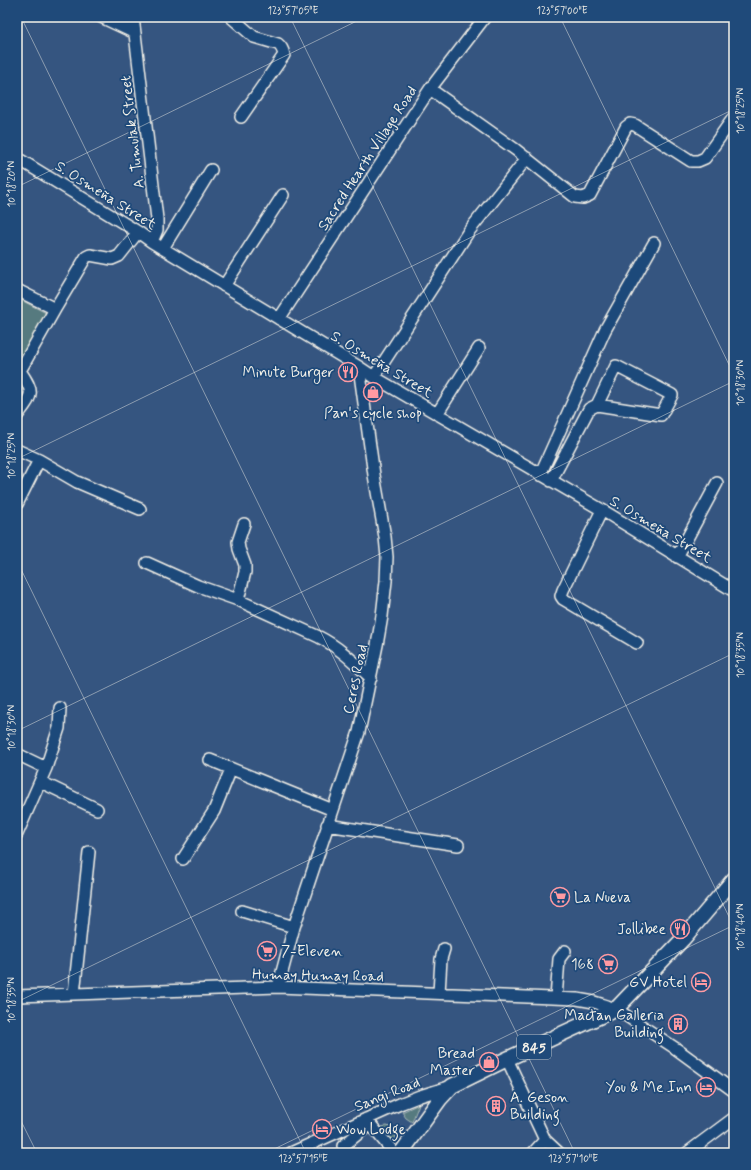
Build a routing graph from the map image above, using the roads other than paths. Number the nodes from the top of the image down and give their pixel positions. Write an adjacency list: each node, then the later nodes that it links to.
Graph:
1 (101, 17): 5 (street)
2 (133, 17): 5 (street, A. Tumulak Street)
3 (231, 17): 7 (street)
4 (485, 17): 6 (street, Sacred Hearth Village Road)
5 (135, 32): 14 (street, A. Tumulak Street)
6 (430, 89): 10 (street); 20 (street, Sacred Hearth Village Road)
7 (241, 117)
8 (734, 117): 10 (street)
9 (17, 158): 13 (street, S. Osmeña Street)
10 (527, 158): 24 (street)
11 (211, 170): 16 (street)
12 (283, 195): 17 (street)
13 (138, 232): 14 (street, S. Osmeña Street); 19 (street)
14 (152, 242): 16 (street, S. Osmeña Street)
15 (654, 243): 30 (street)
16 (163, 248): 17 (street, S. Osmeña Street)
17 (224, 286): 20 (street, S. Osmeña Street)
18 (17, 293): 19 (street)
19 (55, 309): 23 (street)
20 (279, 319): 22 (street, S. Osmeña Street)
21 (479, 348): 26 (street)
22 (359, 367): 24 (street, S. Osmeña Street); 42 (street, Ceres Road)
23 (18, 374): 27 (street)
24 (374, 377): 26 (street, S. Osmeña Street)
25 (597, 405): 25 (street); 31 (street)
26 (437, 414): 30 (street, S. Osmeña Street)
27 (17, 416)
28 (17, 450): 29 (street)
29 (39, 460): 33 (street); 34 (street)
30 (540, 474): 31 (street, S. Osmeña Street)
31 (551, 481): 35 (street, S. Osmeña Street)
32 (717, 483): 37 (street)
33 (17, 504)
34 (140, 509)
35 (602, 510): 37 (street, S. Osmeña Street); 41 (street)
36 (244, 524): 40 (street)
37 (677, 557): 39 (street, S. Osmeña Street)
38 (147, 563): 40 (street)
39 (734, 591)
40 (238, 600): 42 (street)
41 (637, 643)
42 (371, 678): 50 (street, Ceres Road)
43 (60, 708): 46 (street)
44 (17, 754): 46 (street)
45 (210, 760): 47 (street)
46 (46, 768): 48 (street)
47 (231, 769): 50 (street); 55 (street)
48 (41, 782): 49 (street); 52 (street)
49 (97, 809)
50 (333, 810): 51 (street, Ceres Road)
51 (327, 825): 53 (street); 58 (street, Ceres Road)
52 (18, 831)
53 (458, 845)
54 (89, 852): 63 (street)
55 (183, 859)
56 (734, 879): 66 (main road, 845)
57 (242, 911): 58 (street)
58 (294, 927): 61 (street, Ceres Road)
59 (444, 948): 62 (street)
60 (565, 951): 65 (street)
61 (278, 987): 62 (street, Humay Humay Road); 63 (street, Humay Humay Road)
62 (439, 993): 65 (street, Humay Humay Road)
63 (74, 994): 64 (street, Humay Humay Road)
64 (17, 996)
65 (556, 998): 66 (street, Humay Humay Road)
66 (616, 1008): 67 (main road, 845); 69 (street, Humay Humay Road)
67 (507, 1059): 68 (main road, 845); 73 (street)
68 (452, 1086): 71 (street, Sangi Road); 78 (main road, 845)
69 (734, 1091)
70 (734, 1118): 81 (street)
71 (368, 1122): 72 (street, Sangi Road); 74 (street); 77 (street)
72 (331, 1135): 74 (street); 75 (street, Sangi Road)
73 (545, 1140): 79 (street); 80 (street)
74 (347, 1149)
75 (302, 1150): 76 (street, Sangi Road)
76 (291, 1153)
77 (394, 1153)
78 (401, 1153)
79 (533, 1153)
80 (559, 1153)
81 (688, 1153)

